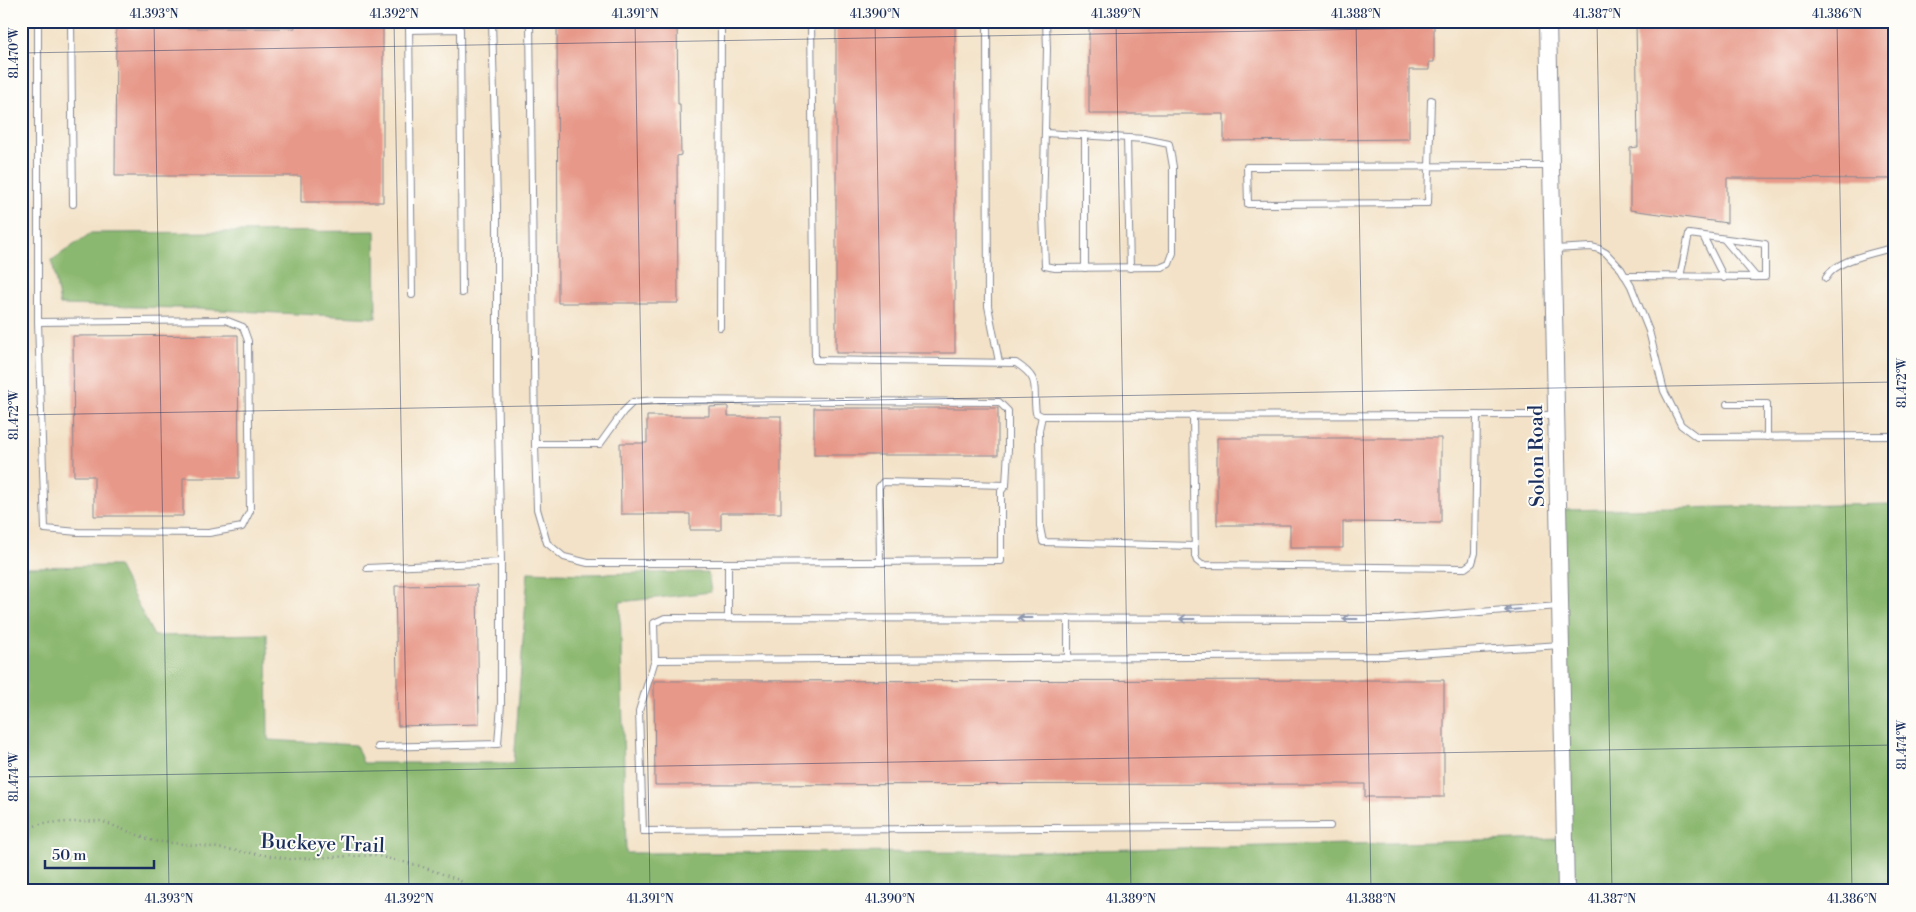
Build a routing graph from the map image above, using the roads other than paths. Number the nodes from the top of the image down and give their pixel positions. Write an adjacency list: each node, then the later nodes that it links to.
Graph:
1 (38, 21): 32 (lane)
2 (72, 21): 18 (lane)
3 (409, 21): 11 (lane)
4 (492, 21): 45 (lane)
5 (530, 21): 42 (lane)
6 (721, 21): 33 (lane)
7 (811, 21): 34 (lane)
8 (987, 21): 34 (lane)
9 (1046, 21): 13 (lane)
10 (1548, 21): 16 (street, Solon Road)
11 (409, 30): 30 (lane); 31 (lane)
12 (1431, 100): 17 (lane)
13 (1045, 133): 14 (lane); 23 (lane)
14 (1084, 135): 15 (lane); 23 (lane)
15 (1127, 138): 24 (lane); 24 (lane)
16 (1551, 166): 17 (lane); 22 (street, Solon Road)
17 (1429, 167): 17 (lane)
18 (73, 204)
19 (1704, 236): 20 (lane); 26 (lane); 28 (lane)
20 (1724, 239): 27 (lane); 27 (lane)
21 (1895, 247): 29 (lane)
22 (1554, 249): 25 (lane); 37 (street, Solon Road)
23 (1085, 268): 24 (lane)
24 (1130, 268)
25 (1625, 276): 26 (lane); 41 (lane)
26 (1680, 277): 28 (lane)
27 (1756, 277): 28 (lane)
28 (1724, 278)
29 (1826, 278)
30 (462, 292)
31 (412, 295)
32 (38, 322): 32 (lane)
33 (720, 327)
34 (999, 362): 38 (lane)
35 (1727, 404): 41 (lane)
36 (1477, 415): 37 (lane); 39 (lane); 44 (lane)
37 (1556, 415): 49 (street, Solon Road)
38 (1042, 416): 39 (lane); 44 (lane)
39 (1193, 416): 44 (lane)
40 (1895, 436): 41 (lane)
41 (1767, 437)
42 (535, 444): 43 (lane); 47 (lane)
43 (1006, 485): 46 (lane); 46 (lane)
44 (1194, 546)
45 (501, 562): 48 (lane); 55 (lane)
46 (880, 562): 47 (lane)
47 (728, 563): 50 (lane)
48 (367, 568)
49 (1560, 606): 51 (lane, one-way to 51); 52 (street, Solon Road)
50 (728, 618): 51 (lane, one-way to 50); 54 (lane)
51 (1068, 618): 53 (lane)
52 (1561, 645): 53 (lane); 57 (street, Solon Road)
53 (1068, 658): 54 (lane)
54 (654, 660): 56 (lane)
55 (378, 747)
56 (1330, 826)
57 (1566, 891)

